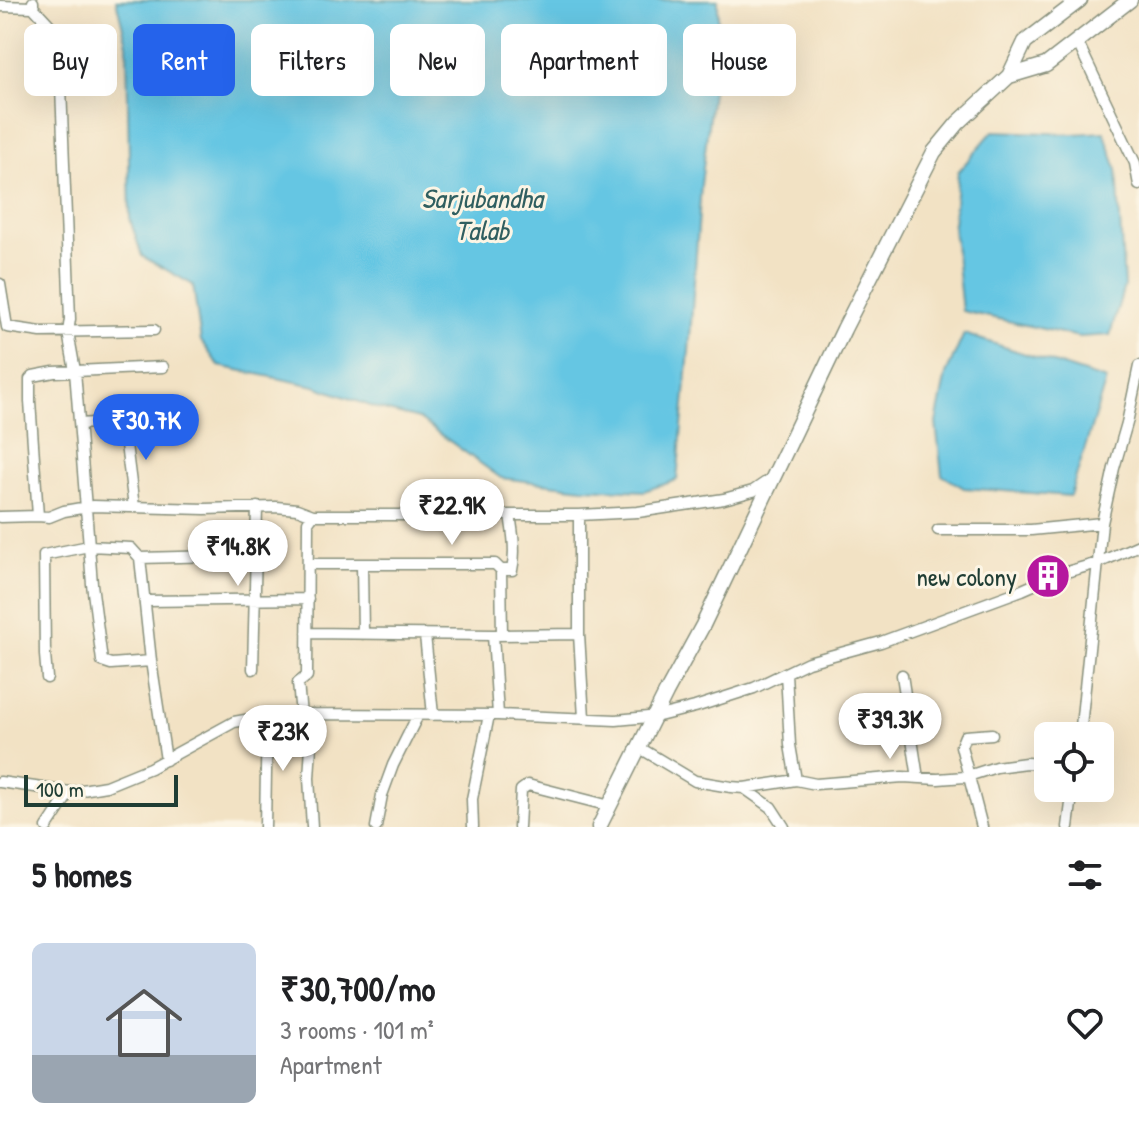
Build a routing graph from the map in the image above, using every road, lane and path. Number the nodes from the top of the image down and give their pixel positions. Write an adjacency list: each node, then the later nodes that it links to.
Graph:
1 (1080, 0): 6 (street)
2 (1130, 0): 5 (street)
3 (33, 3): 4 (street); 12 (street)
4 (0, 6)
5 (1077, 41): 7 (street); 9 (street)
6 (1025, 42): 7 (street); 8 (street)
7 (1046, 65): 8 (street)
8 (1009, 76): 19 (street)
9 (1139, 185)
10 (0, 284): 12 (street)
11 (154, 330): 12 (street)
12 (68, 332): 15 (street)
13 (1139, 366): 28 (street)
14 (163, 367): 15 (street)
15 (75, 371): 18 (street); 26 (street)
16 (188, 416): 17 (street)
17 (123, 421): 18 (street); 21 (street)
18 (80, 424): 20 (street)
19 (775, 476): 25 (street); 56 (street)
20 (85, 506): 21 (street); 26 (street); 31 (street)
21 (134, 507): 22 (street)
22 (257, 507): 23 (street); 32 (street)
23 (313, 515): 24 (street); 35 (street)
24 (510, 515): 25 (street); 37 (street)
25 (579, 515): 43 (street)
26 (38, 516): 27 (street)
27 (0, 517)
28 (1102, 523): 29 (street); 34 (street)
29 (938, 530)
30 (1139, 545): 34 (street)
31 (89, 546): 33 (street); 46 (street); 50 (street)
32 (256, 555): 33 (street); 38 (street)
33 (140, 558): 40 (street)
34 (1098, 563): 48 (street); 58 (street)
35 (308, 564): 36 (street); 39 (street)
36 (362, 564): 37 (street); 42 (street)
37 (501, 570): 45 (street)
38 (255, 599): 39 (street); 40 (street); 47 (street)
39 (308, 599): 41 (street)
40 (146, 601): 46 (street)
41 (307, 633): 42 (street); 51 (street)
42 (363, 634): 44 (street)
43 (579, 634): 45 (street); 57 (street)
44 (425, 635): 45 (street); 53 (street)
45 (497, 635): 54 (street)
46 (151, 661): 61 (street)
47 (253, 669)
48 (786, 673): 56 (street); 65 (street)
49 (902, 675): 64 (street)
50 (47, 678)
51 (307, 714): 52 (street); 55 (street); 73 (street)
52 (418, 715): 53 (street); 74 (street)
53 (433, 715): 54 (street)
54 (494, 715): 57 (street); 75 (street)
55 (267, 716): 61 (street); 72 (street)
56 (655, 716): 57 (street); 60 (street)
57 (584, 718)
58 (1081, 722)
59 (992, 734): 63 (street)
60 (640, 748): 67 (street); 70 (street)
61 (166, 760): 68 (street)
62 (1034, 763): 63 (street)
63 (970, 776): 64 (street); 79 (street)
64 (918, 778): 65 (street)
65 (796, 780): 67 (street)
66 (0, 782): 68 (street)
67 (744, 788): 78 (street)
68 (70, 792): 71 (street)
69 (1071, 802): 80 (street)
70 (610, 806): 76 (street); 77 (street)
71 (47, 827)
72 (265, 827)
73 (312, 827)
74 (376, 827)
75 (473, 827)
76 (519, 827)
77 (599, 827)
78 (784, 827)
79 (982, 827)
80 (1068, 827)

